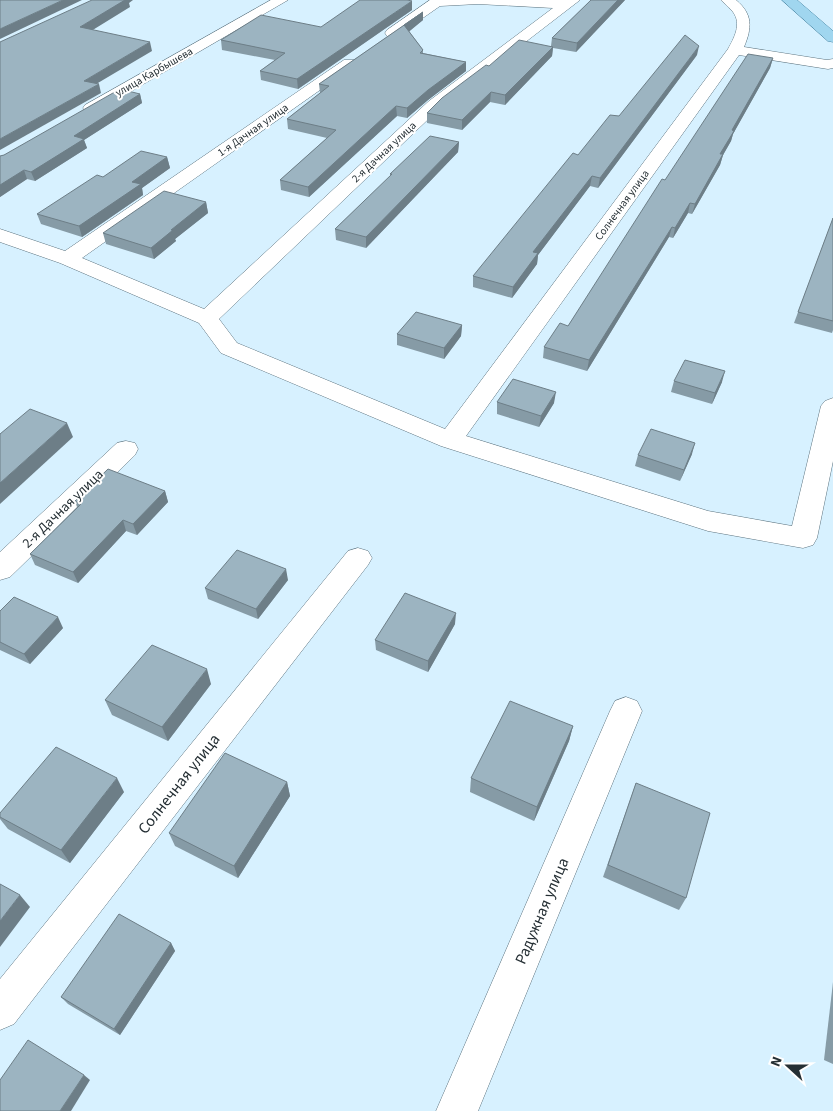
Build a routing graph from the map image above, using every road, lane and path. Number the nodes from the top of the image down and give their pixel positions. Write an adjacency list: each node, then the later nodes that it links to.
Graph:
1 (281, 0): 11 (street, улица Карбышева)
2 (728, 0): 8 (street, Солнечная улица)
3 (789, 0): 6 (main road)
4 (437, 1): 5 (street); 7 (street)
5 (570, 2): 14 (street, 2-я Дачная улица)
6 (833, 38)
7 (381, 41)
8 (735, 50): 10 (street); 16 (street, Солнечная улица)
9 (364, 52): 13 (street, 1-я Дачная улица)
10 (831, 66)
11 (77, 116)
12 (0, 236): 13 (street)
13 (67, 259): 14 (street)
14 (207, 318): 16 (street)
15 (833, 406): 16 (street)
16 (450, 440)
17 (126, 449): 19 (street, 2-я Дачная улица)
18 (358, 558): 21 (street, Солнечная улица)
19 (0, 569)
20 (626, 711): 22 (street, Радужная улица)
21 (0, 1010)
22 (457, 1111)

